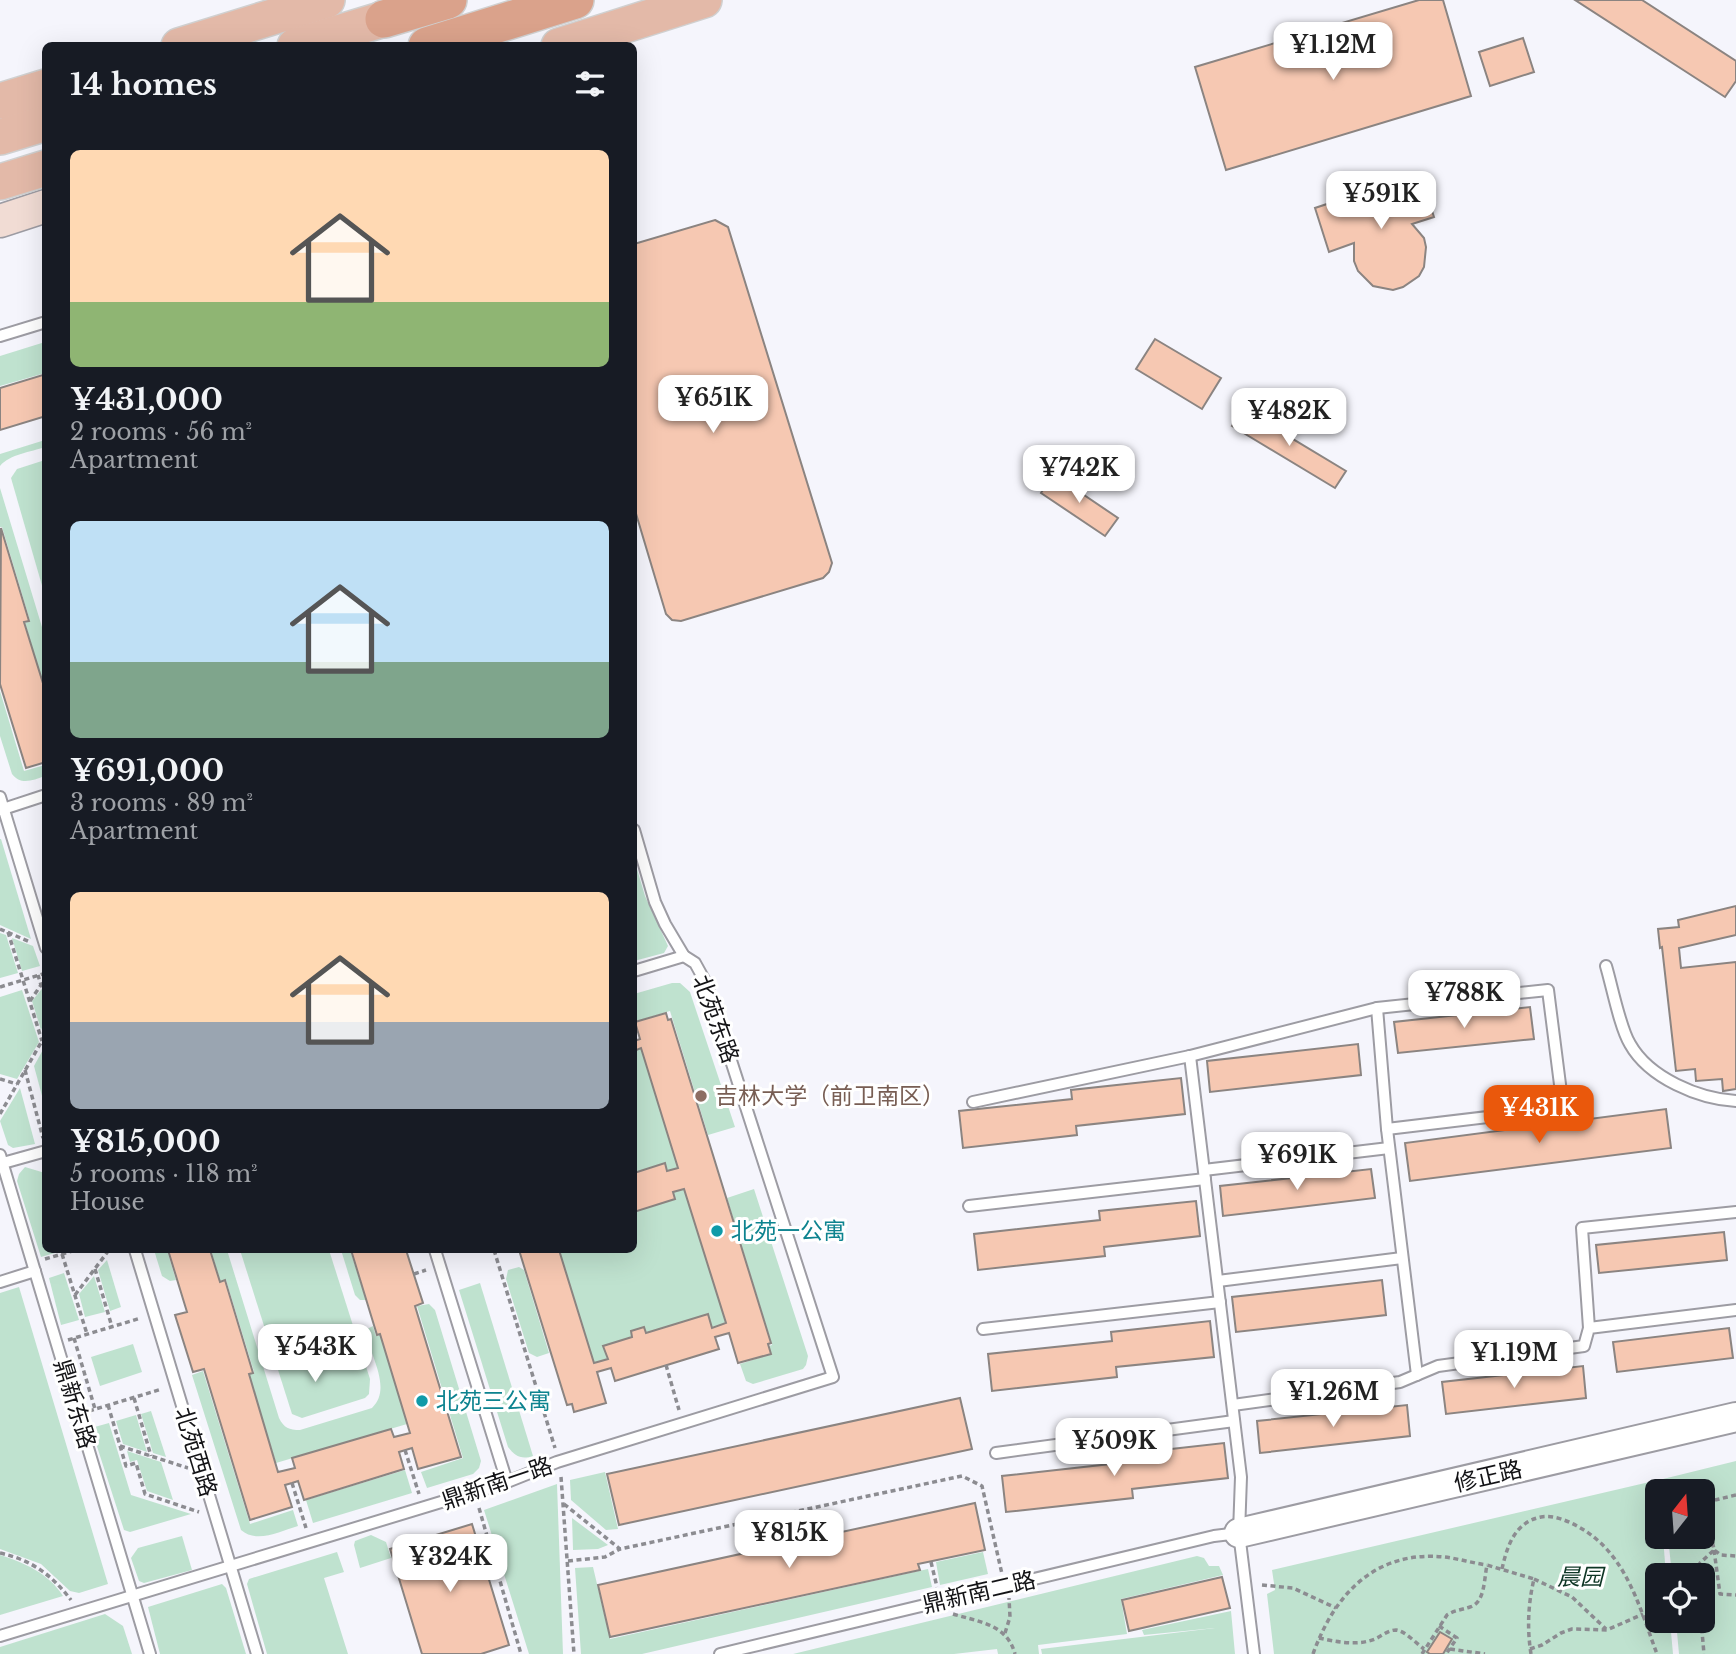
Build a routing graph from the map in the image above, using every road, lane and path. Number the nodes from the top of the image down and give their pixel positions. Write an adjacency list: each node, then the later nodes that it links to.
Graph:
1 (447, 0): 5 (highway)
2 (575, 0): 8 (highway)
3 (704, 0): 9 (main road)
4 (308, 3): 6 (main road)
5 (384, 19): 7 (main road)
6 (191, 42)
7 (309, 42)
8 (440, 42)
9 (572, 42)
10 (42, 88): 11 (main road)
11 (0, 101)
12 (42, 123): 13 (main road)
13 (0, 136)
14 (42, 169): 15 (main road)
15 (0, 182)
16 (42, 207): 17 (main road)
17 (0, 221)
18 (42, 323): 19 (lane)
19 (0, 336)
20 (42, 796): 22 (lane)
21 (0, 797): 22 (lane)
22 (2, 809): 26 (lane)
23 (637, 840): 28 (lane, 北苑东路)
24 (0, 929): 25 (path)
25 (8, 932): 27 (path); 33 (path)
26 (42, 935)
27 (33, 943)
28 (684, 956): 30 (lane); 79 (lane, 北苑东路)
29 (1606, 966): 42 (lane)
30 (637, 970)
31 (42, 974): 32 (path)
32 (38, 975): 33 (path); 35 (path)
33 (23, 980): 34 (path); 35 (path)
34 (0, 987)
35 (30, 1001): 37 (path)
36 (1377, 1008): 38 (lane); 45 (lane); 45 (lane)
37 (42, 1041): 39 (path)
38 (1190, 1056): 43 (lane); 50 (lane)
39 (25, 1070): 41 (path); 46 (path)
40 (0, 1079): 41 (path)
41 (17, 1084): 44 (path)
42 (1736, 1101)
43 (973, 1102)
44 (0, 1114)
45 (1387, 1129): 48 (lane)
46 (42, 1135)
47 (42, 1147): 49 (lane)
48 (1389, 1148): 50 (lane); 59 (lane)
49 (1, 1159): 63 (lane, 鼎新东路)
50 (1205, 1175): 51 (lane); 66 (lane)
51 (969, 1206)
52 (1736, 1212): 72 (lane)
53 (66, 1253): 58 (path)
54 (106, 1253): 61 (path)
55 (136, 1253): 113 (lane, 北苑西路)
56 (436, 1253): 96 (lane)
57 (495, 1253): 90 (path)
58 (62, 1254): 60 (path); 67 (path)
59 (1402, 1258): 66 (lane); 78 (lane)
60 (43, 1259)
61 (94, 1269): 67 (path); 71 (path)
62 (426, 1270): 64 (path)
63 (35, 1272): 65 (lane); 120 (lane, 鼎新东路)
64 (414, 1274)
65 (0, 1282)
66 (1218, 1282): 68 (lane)
67 (75, 1294): 74 (path)
68 (1220, 1302): 73 (lane); 83 (lane)
69 (1736, 1310): 72 (lane)
70 (143, 1317): 71 (path)
71 (112, 1327): 74 (path)
72 (1589, 1328): 78 (lane)
73 (983, 1329)
74 (87, 1334): 75 (path)
75 (75, 1338): 76 (path); 84 (path)
76 (65, 1341)
77 (666, 1365): 85 (path)
78 (1417, 1375): 83 (lane)
79 (833, 1377): 96 (lane, 鼎新南一路)
80 (164, 1388): 81 (path)
81 (134, 1398): 82 (path); 93 (path)
82 (108, 1405): 84 (path); 89 (path)
83 (1233, 1405): 88 (lane)
84 (95, 1409): 86 (path)
85 (679, 1411)
86 (87, 1412)
87 (1736, 1417): 104 (street, 修正路)
88 (1234, 1421): 92 (lane); 104 (lane)
89 (120, 1446): 93 (path); 102 (path)
90 (555, 1448)
91 (405, 1450): 98 (path)
92 (996, 1452)
93 (151, 1456): 94 (path)
94 (188, 1468)
95 (560, 1475): 100 (path)
96 (507, 1482): 113 (lane, 鼎新南一路)
97 (292, 1483): 103 (path)
98 (419, 1494)
99 (1736, 1495): 106 (path)
100 (564, 1504): 105 (path); 109 (path)
101 (479, 1508): 137 (path)
102 (202, 1513)
103 (306, 1528)
104 (1239, 1533): 139 (lane, 鼎新南二路); 141 (lane)
105 (620, 1549): 109 (path); 115 (path)
106 (1714, 1550): 108 (path); 111 (path); 119 (path)
107 (0, 1553): 122 (path)
108 (1736, 1556)
109 (568, 1561): 138 (path)
110 (931, 1562): 118 (path)
111 (1700, 1563)
112 (1488, 1565): 114 (path); 123 (path); 126 (path)
113 (230, 1566): 120 (lane, 鼎新南一路); 136 (lane, 北苑西路)
114 (1502, 1569): 116 (path); 125 (path)
115 (1002, 1574)
116 (1534, 1579): 127 (path); 133 (path)
117 (1262, 1586): 123 (path)
118 (937, 1590)
119 (1736, 1595)
120 (132, 1597): 130 (lane, 鼎新南一路); 135 (lane, 鼎新东路)
121 (1009, 1599): 128 (path)
122 (71, 1600)
123 (1336, 1608): 131 (path)
124 (950, 1613): 128 (path)
125 (1643, 1614): 127 (path); 145 (path)
126 (1439, 1626): 132 (path); 134 (path)
127 (1607, 1630): 133 (path)
128 (1005, 1633): 140 (path)
129 (1702, 1633): 146 (path)
130 (0, 1636)
131 (1319, 1638): 134 (path); 142 (path)
132 (1450, 1648): 143 (path); 144 (path)
133 (1530, 1651)
134 (1422, 1653)
135 (150, 1654)
136 (257, 1654)
137 (521, 1654)
138 (574, 1654)
139 (720, 1654)
140 (1014, 1654)
141 (1254, 1654)
142 (1313, 1654)
143 (1446, 1654)
144 (1485, 1654)
145 (1657, 1654)
146 (1704, 1654)

